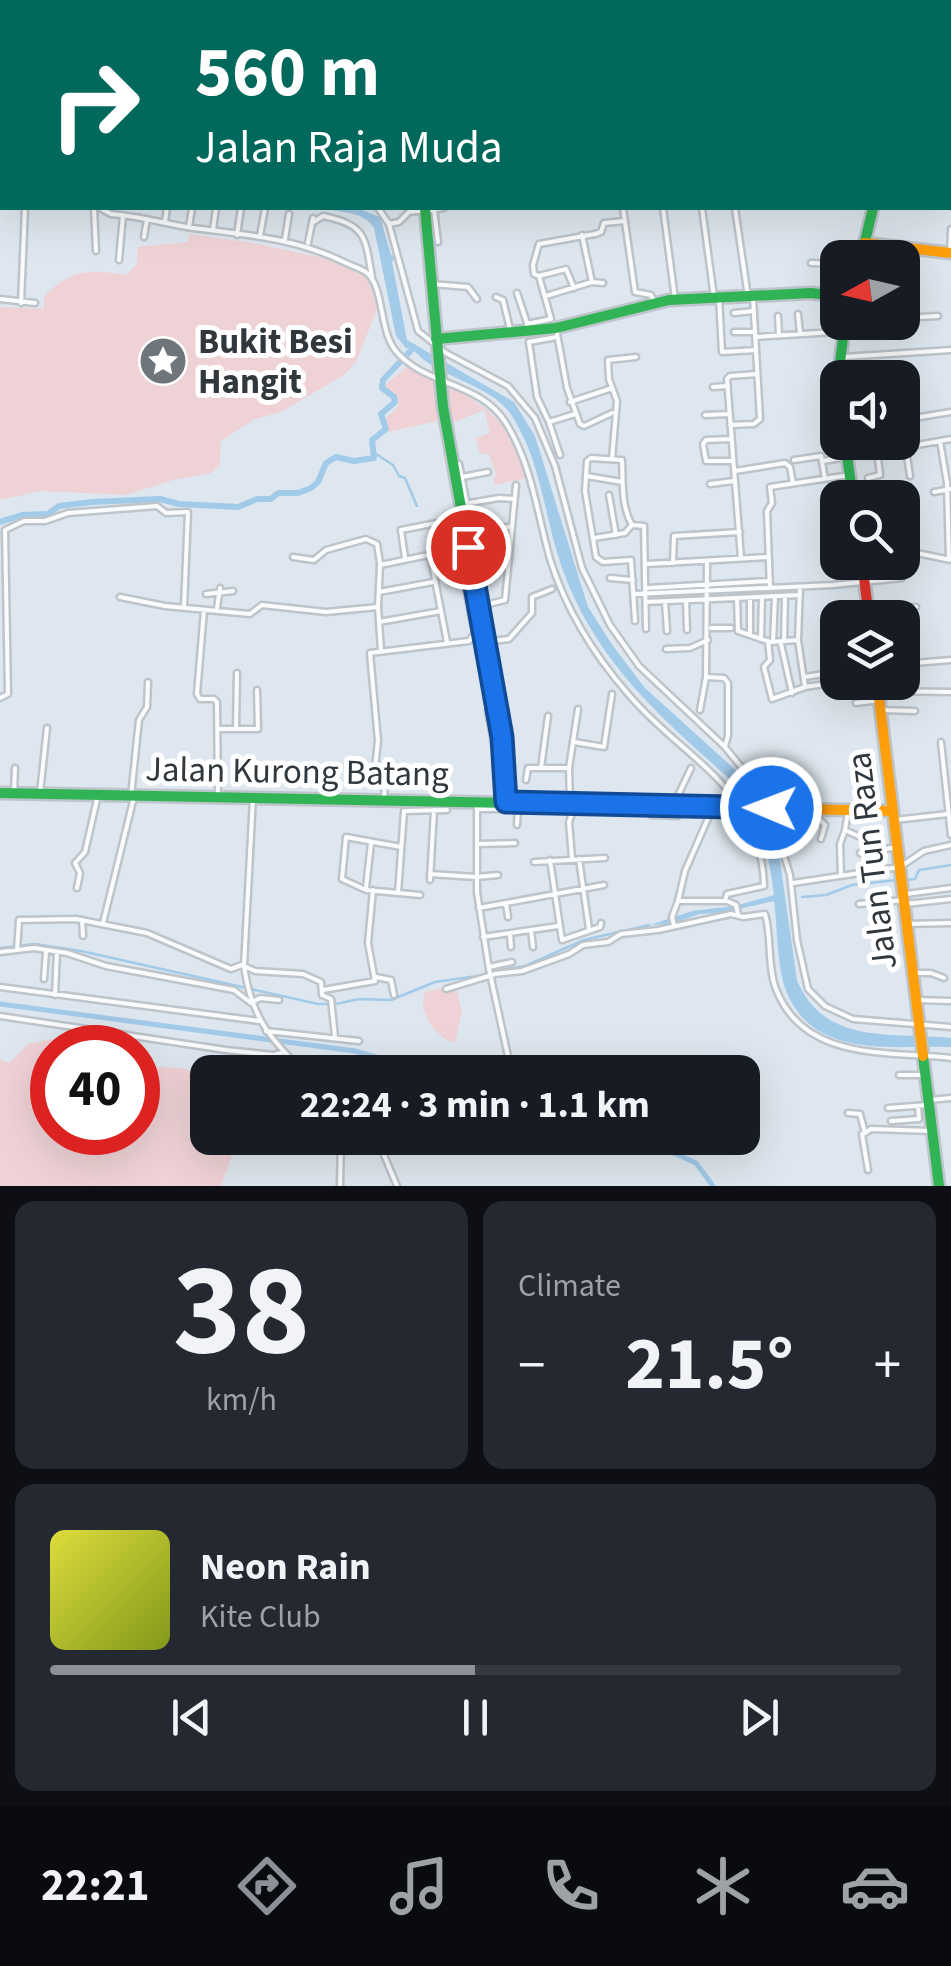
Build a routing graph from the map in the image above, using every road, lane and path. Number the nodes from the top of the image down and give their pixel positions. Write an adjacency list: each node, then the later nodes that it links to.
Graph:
1 (25, 210): 58 (street)
2 (97, 210): 38 (street)
3 (141, 210): 20 (street)
4 (167, 210): 23 (street)
5 (192, 210): 25 (street)
6 (216, 210): 27 (street)
7 (240, 210): 29 (street)
8 (265, 210): 30 (street)
9 (379, 210): 24 (street)
10 (421, 210): 24 (street)
11 (428, 210): 28 (street)
12 (623, 210): 22 (street)
13 (663, 210): 57 (street)
14 (702, 210): 53 (street)
15 (735, 210): 54 (street)
16 (872, 210): 34 (street)
17 (116, 211): 19 (street)
18 (288, 214): 33 (street)
19 (123, 216): 20 (street); 40 (street)
20 (139, 218): 21 (street)
21 (147, 219): 23 (street); 32 (street)
22 (625, 221): 31 (street); 60 (street)
23 (165, 222): 25 (street)
24 (389, 224): 76 (street)
25 (189, 227): 27 (street)
26 (951, 228): 39 (street)
27 (212, 230): 29 (street)
28 (432, 233): 35 (street); 47 (street)
29 (237, 235): 30 (street)
30 (260, 236): 33 (street)
31 (582, 236): 43 (street); 45 (street)
32 (144, 237)
33 (284, 240): 36 (street)
34 (865, 240)
35 (438, 242)
36 (308, 245): 44 (street); 44 (street)
37 (920, 250): 39 (street)
38 (96, 251)
39 (950, 253)
40 (119, 260)
41 (811, 264): 42 (street)
42 (820, 264)
43 (540, 276): 48 (street); 51 (street)
44 (373, 282): 83 (street)
45 (592, 282): 46 (street); 48 (street)
46 (603, 283)
47 (431, 284): 56 (street); 76 (street)
48 (574, 288): 51 (street)
49 (517, 294): 67 (street)
50 (820, 294): 54 (street)
51 (546, 296): 67 (street)
52 (496, 297): 69 (street)
53 (717, 297): 54 (street); 57 (street); 77 (street)
54 (751, 297): 61 (street)
55 (0, 299): 58 (street)
56 (476, 299)
57 (676, 299): 60 (street)
58 (22, 303): 59 (street)
59 (35, 303)
60 (654, 303): 70 (street)
61 (754, 310): 62 (street); 72 (street)
62 (734, 313)
63 (798, 314): 73 (street)
64 (778, 316): 74 (street)
65 (938, 316): 66 (street)
66 (920, 317)
67 (528, 328): 69 (street); 70 (street)
68 (734, 332): 72 (street)
69 (510, 333): 76 (street)
70 (557, 333): 87 (street); 94 (street)
71 (820, 333): 73 (street)
72 (755, 334): 74 (street); 77 (street)
73 (800, 334): 74 (street)
74 (778, 335)
75 (842, 340): 79 (street)
76 (437, 346): 83 (street); 233 (street)
77 (756, 350): 82 (street)
78 (951, 350): 79 (street)
79 (838, 356): 81 (street)
80 (636, 357): 86 (street)
81 (838, 360)
82 (757, 374): 84 (street); 95 (street)
83 (439, 377): 129 (street); 258 (street)
84 (728, 386): 85 (street); 91 (street)
85 (713, 387)
86 (612, 388): 87 (street); 101 (street)
87 (570, 402): 90 (street)
88 (951, 412): 93 (street)
89 (612, 413): 90 (street)
90 (575, 414): 94 (street)
91 (730, 414): 92 (street); 95 (street)
92 (704, 415)
93 (920, 417)
94 (548, 422): 100 (street)
95 (730, 425): 96 (street)
96 (731, 438): 107 (street); 107 (street)
97 (951, 439): 98 (street)
98 (940, 440): 99 (street); 125 (street)
99 (920, 444)
100 (560, 455)
101 (612, 458): 113 (street); 121 (street)
102 (794, 460): 108 (street)
103 (829, 460): 108 (street)
104 (848, 460): 114 (street)
105 (878, 460): 118 (street)
106 (908, 460): 115 (street)
107 (734, 461): 110 (street)
108 (823, 461): 117 (street)
109 (459, 464): 116 (street)
110 (735, 471): 120 (street); 122 (street)
111 (488, 472): 116 (street)
112 (576, 472): 113 (street)
113 (586, 474): 121 (street); 136 (street)
114 (850, 475): 117 (street); 119 (street)
115 (910, 476)
116 (462, 477): 129 (street)
117 (826, 478): 122 (street)
118 (868, 478)
119 (851, 480)
120 (734, 481): 123 (street); 134 (street)
121 (622, 482): 131 (street)
122 (792, 483): 140 (street)
123 (710, 484)
124 (516, 485): 128 (street)
125 (949, 490): 126 (street); 130 (street)
126 (934, 492)
127 (609, 495): 135 (street)
128 (514, 499): 129 (street); 132 (street)
129 (463, 504): 132 (street); 137 (street)
130 (949, 512): 144 (street)
131 (634, 525): 135 (street); 147 (street)
132 (511, 527): 179 (street)
133 (2, 530): 180 (street); 218 (street)
134 (740, 532): 143 (street); 146 (street)
135 (616, 535): 136 (street)
136 (594, 538): 150 (street)
137 (463, 548): 138 (street); 142 (street); 179 (street); 201 (street)
138 (430, 554): 142 (street); 154 (street)
139 (920, 554): 144 (street)
140 (769, 556): 143 (street); 153 (street)
141 (293, 557): 148 (street)
142 (405, 558): 148 (street)
143 (742, 558): 145 (street)
144 (950, 560)
145 (707, 561): 146 (street); 156 (street)
146 (672, 563): 147 (street)
147 (647, 564): 162 (street)
148 (380, 565): 163 (street)
149 (610, 578): 150 (street)
150 (633, 580): 166 (street)
151 (864, 580): 155 (street)
152 (887, 580): 155 (street)
153 (770, 581): 156 (street); 158 (street)
154 (436, 582): 163 (street); 184 (street)
155 (864, 583): 157 (street); 176 (street)
156 (708, 584): 162 (street); 167 (street)
157 (800, 586): 158 (street); 168 (street)
158 (770, 588): 167 (street)
159 (552, 590): 198 (street)
160 (219, 591): 161 (street); 165 (street); 183 (street)
161 (233, 591)
162 (647, 591): 166 (street); 167 (street); 177 (street)
163 (379, 592): 181 (street)
164 (483, 592): 179 (street)
165 (206, 594)
166 (634, 594): 186 (street)
167 (707, 595): 173 (street); 175 (street); 190 (street)
168 (800, 595): 170 (street); 197 (street)
169 (774, 596): 170 (street); 172 (street); 200 (street)
170 (785, 596): 199 (street)
171 (120, 597): 180 (street)
172 (762, 597): 174 (street); 195 (street)
173 (736, 598): 174 (street); 194 (street)
174 (750, 598): 194 (street)
175 (686, 600): 178 (street); 192 (street)
176 (866, 600)
177 (646, 602): 178 (street); 185 (street)
178 (666, 602): 193 (street)
179 (482, 605): 198 (street)
180 (184, 607): 182 (street)
181 (378, 607): 183 (street); 187 (street)
182 (204, 608): 183 (street); 229 (street)
183 (217, 610)
184 (441, 611): 187 (street); 201 (street)
185 (646, 620): 186 (street); 189 (street)
186 (636, 621): 188 (street)
187 (379, 622): 203 (street)
188 (628, 622)
189 (646, 628)
190 (708, 628): 191 (street); 196 (street)
191 (731, 628)
192 (687, 630)
193 (667, 631)
194 (750, 636): 195 (street)
195 (760, 639): 200 (street)
196 (708, 640): 202 (street); 208 (street)
197 (798, 640): 199 (street); 209 (street)
198 (488, 641): 234 (street)
199 (782, 641): 200 (street); 215 (street)
200 (770, 642): 215 (street)
201 (447, 643): 203 (street)
202 (666, 648)
203 (381, 650): 250 (street)
204 (951, 660): 205 (street)
205 (920, 663)
206 (237, 674): 230 (street)
207 (820, 675): 209 (street)
208 (706, 677): 225 (street); 233 (street)
209 (804, 677): 212 (street)
210 (148, 682): 247 (street)
211 (820, 685): 212 (street)
212 (805, 687): 215 (street)
213 (257, 690): 230 (street)
214 (951, 692): 216 (street)
215 (792, 693)
216 (920, 693)
217 (612, 694): 231 (street)
218 (0, 698)
219 (864, 700): 222 (street)
220 (880, 700): 264 (street, Jalan Tun Raza)
221 (892, 700): 226 (street)
222 (856, 703)
223 (578, 708): 231 (street)
224 (488, 710): 234 (street)
225 (700, 710)
226 (915, 711)
227 (548, 716): 238 (street)
228 (47, 728): 244 (street)
229 (218, 729): 230 (street); 248 (street)
230 (236, 729)
231 (574, 742): 239 (street)
232 (941, 742): 236 (street)
233 (724, 746): 259 (street)
234 (504, 749): 252 (street)
235 (951, 753): 236 (street)
236 (942, 754): 263 (street)
237 (15, 768): 243 (street)
238 (541, 768): 239 (street); 241 (street)
239 (570, 768): 253 (street)
240 (692, 768): 256 (street)
241 (526, 780)
242 (0, 792): 243 (street, Jalan Kurong Batang)
243 (14, 792): 244 (street, Jalan Kurong Batang)
244 (40, 793): 245 (street, Jalan Kurong Batang)
245 (98, 794): 247 (street, Jalan Kurong Batang); 286 (street)
246 (525, 795): 253 (street)
247 (133, 796): 248 (street, Jalan Kurong Batang); 304 (street)
248 (218, 798): 249 (street, Jalan Kurong Batang)
249 (254, 798): 250 (street, Jalan Kurong Batang); 321 (street)
250 (384, 800): 254 (street, Jalan Kurong Batang)
251 (686, 800): 256 (street)
252 (506, 802): 253 (street, Jalan Kurong Batang); 255 (street, Jalan Kurong Batang)
253 (572, 802): 256 (street, Jalan Kurong Batang); 277 (street)
254 (434, 805): 255 (street, Jalan Kurong Batang); 260 (street); 274 (street); 283 (street)
255 (478, 806): 265 (street); 272 (street)
256 (676, 807): 257 (street, Jalan Kurong Batang)
257 (713, 807): 258 (street, Jalan Kurong Batang); 295 (street)
258 (740, 807): 259 (street, Jalan Kurong Batang); 296 (street)
259 (767, 807): 261 (street, Jalan Kurong Batang); 284 (street)
260 (447, 810)
261 (818, 810): 262 (street, Jalan Kurong Batang); 269 (street)
262 (848, 810): 264 (street, Jalan Kurong Batang); 266 (street)
263 (948, 814): 264 (street); 268 (street)
264 (894, 815): 275 (street, Jalan Tun Raza)
265 (517, 825)
266 (846, 830): 267 (street); 282 (street)
267 (871, 834)
268 (951, 835)
269 (821, 839)
270 (371, 843): 274 (street); 289 (street); 289 (street)
271 (515, 843): 272 (street)
272 (477, 844): 283 (street)
273 (951, 845): 287 (street)
274 (401, 847): 291 (street)
275 (898, 847): 276 (street); 287 (street, Jalan Tun Raza)
276 (860, 853)
277 (576, 858): 278 (street); 279 (street); 290 (street)
278 (605, 858)
279 (550, 860): 280 (street); 293 (street)
280 (534, 862)
281 (498, 875): 283 (street)
282 (841, 876): 284 (street); 287 (street)
283 (476, 877): 299 (street)
284 (791, 883): 340 (street)
285 (604, 885): 290 (street)
286 (78, 888)
287 (903, 888): 288 (street); 294 (street); 298 (street); 308 (street, Jalan Tun Raza)
288 (951, 888)
289 (369, 890): 291 (street); 325 (street)
290 (583, 891): 293 (street); 310 (street)
291 (398, 893): 292 (street)
292 (420, 895)
293 (555, 895): 297 (street); 306 (street)
294 (951, 899)
295 (678, 901): 296 (street); 307 (street)
296 (725, 901): 300 (street)
297 (506, 904): 299 (street); 301 (street)
298 (860, 904)
299 (479, 908): 313 (street)
300 (737, 910): 307 (street); 345 (street)
301 (508, 918)
302 (82, 920): 304 (street); 312 (street); 314 (street)
303 (951, 922): 308 (street)
304 (103, 923): 321 (street)
305 (600, 923): 310 (street)
306 (559, 926): 309 (street); 310 (street)
307 (674, 926): 324 (street)
308 (905, 928): 323 (street, Jalan Tun Raza)
309 (531, 930): 311 (street); 316 (street)
310 (589, 930)
311 (510, 934): 313 (street); 315 (street)
312 (83, 936)
313 (484, 937): 322 (street)
314 (16, 946): 317 (street); 318 (street)
315 (511, 947)
316 (533, 947)
317 (0, 952)
318 (46, 952): 319 (street); 327 (street)
319 (57, 952): 332 (street); 336 (street)
320 (512, 962): 322 (street)
321 (244, 966): 330 (street); 336 (street)
322 (488, 967): 324 (street)
323 (913, 974): 326 (street); 334 (street, Jalan Tun Raza)
324 (491, 976): 329 (street); 347 (street)
325 (376, 978): 330 (street); 331 (street)
326 (944, 978)
327 (44, 979)
328 (0, 987): 332 (street)
329 (446, 989)
330 (322, 990): 342 (street)
331 (394, 994)
332 (55, 995): 338 (street)
333 (280, 1000): 336 (street)
334 (916, 1000): 335 (street); 340 (street, Jalan Tun Raza)
335 (951, 1001)
336 (251, 1004): 338 (street)
337 (0, 1016): 344 (street)
338 (259, 1021): 341 (street)
339 (951, 1027): 340 (street)
340 (920, 1028): 345 (street, Jalan Tun Raza)
341 (267, 1031): 342 (street); 344 (street)
342 (335, 1037): 343 (street)
343 (359, 1041)
344 (284, 1052): 346 (street)
345 (922, 1054): 348 (street); 350 (street, Jalan Tun Raza)
346 (287, 1055)
347 (509, 1055)
348 (951, 1058)
349 (900, 1075): 350 (street)
350 (924, 1075): 352 (street, Jalan Tun Raza)
351 (951, 1098): 352 (street)
352 (925, 1104): 353 (street); 355 (street); 356 (street, Jalan Tun Raza)
353 (888, 1108)
354 (848, 1113): 357 (street)
355 (892, 1121)
356 (932, 1131): 357 (street); 364 (street, Jalan Tun Raza)
357 (864, 1134): 358 (street); 361 (street)
358 (854, 1135)
359 (342, 1155): 362 (street)
360 (384, 1155): 363 (street)
361 (868, 1170)
362 (340, 1186)
363 (396, 1186)
364 (938, 1186)

